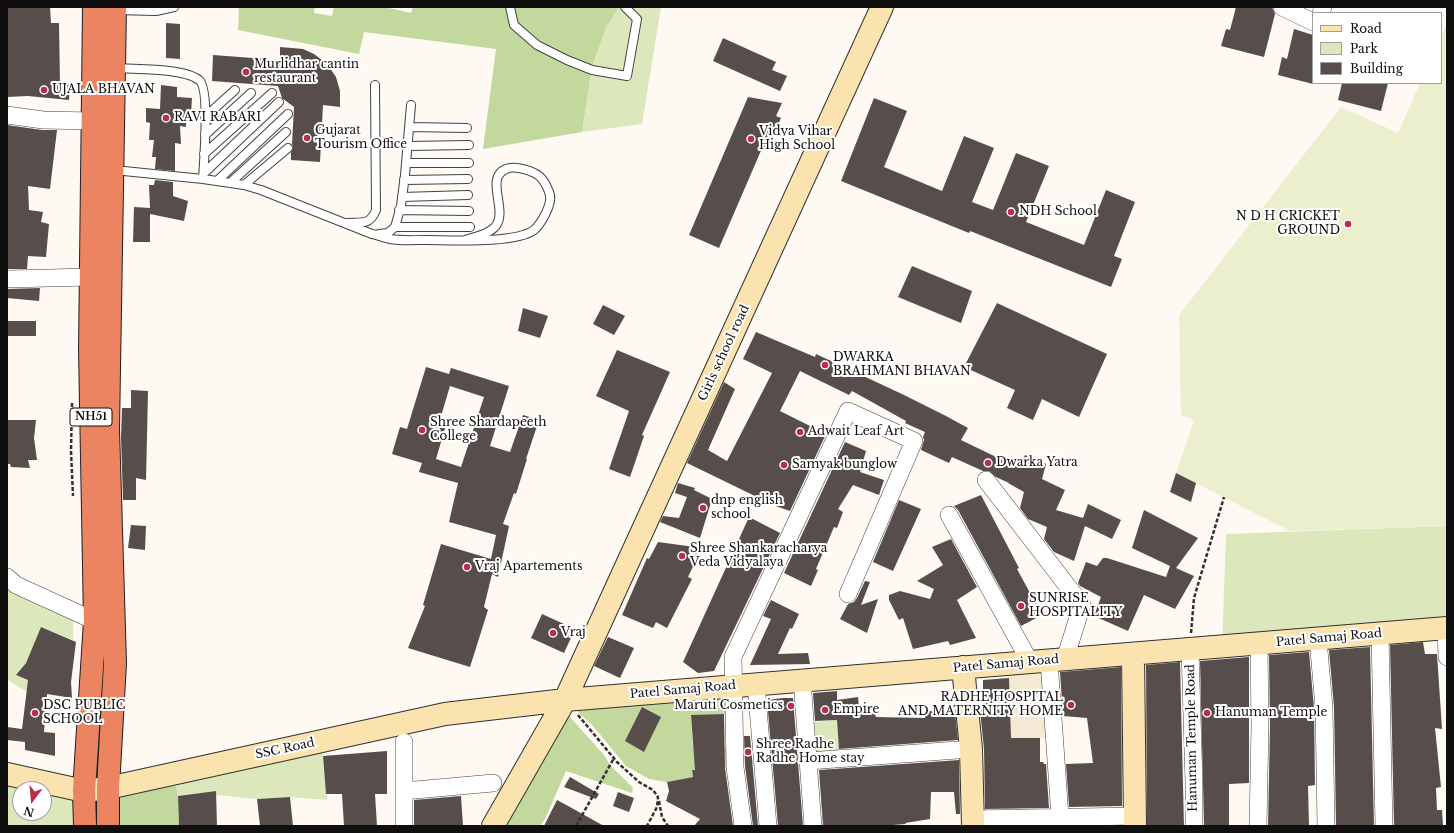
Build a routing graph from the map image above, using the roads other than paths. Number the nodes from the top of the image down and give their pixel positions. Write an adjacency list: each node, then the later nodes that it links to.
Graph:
1 (146, 7): 7 (lane)
2 (174, 7): 7 (lane)
3 (510, 7): 4 (lane)
4 (624, 7)
5 (882, 7): 65 (main road, Girls school road)
6 (1282, 7): 8 (street)
7 (113, 9): 9 (highway, NH51); 19 (highway, NH51)
8 (1312, 22)
9 (114, 68): 18 (lane); 30 (highway, NH51)
10 (375, 84): 41 (lane)
11 (235, 90): 18 (lane)
12 (251, 93): 23 (lane)
13 (272, 93): 27 (lane)
14 (278, 102): 31 (lane)
15 (411, 105): 20 (lane)
16 (288, 114): 34 (lane)
17 (7, 115): 19 (street)
18 (205, 117): 23 (lane)
19 (93, 120): 46 (highway, NH51)
20 (410, 127): 21 (lane); 25 (lane)
21 (467, 128)
22 (286, 132): 35 (lane)
23 (205, 135): 27 (lane)
24 (469, 145): 25 (lane)
25 (408, 146): 29 (lane)
26 (288, 148): 36 (lane)
27 (204, 154): 31 (lane)
28 (469, 162): 29 (lane)
29 (406, 163): 33 (lane)
30 (113, 170): 31 (lane); 71 (highway, NH51)
31 (204, 176): 34 (lane)
32 (468, 179): 33 (lane)
33 (404, 180): 38 (lane)
34 (217, 181): 35 (lane)
35 (230, 183): 36 (lane)
36 (244, 185): 41 (lane)
37 (468, 195): 38 (lane)
38 (402, 197): 39 (lane)
39 (399, 210): 40 (lane); 42 (lane)
40 (469, 211)
41 (346, 223): 44 (lane)
42 (395, 227): 43 (lane); 44 (lane)
43 (470, 227)
44 (372, 234): 45 (lane)
45 (465, 240): 45 (lane)
46 (91, 277): 47 (street); 52 (highway, NH51)
47 (7, 279)
48 (986, 480): 60 (street)
49 (950, 515): 60 (street)
50 (7, 577): 52 (street)
51 (848, 594): 64 (street)
52 (95, 621): 72 (highway, NH51)
53 (1447, 628): 54 (main road, Patel Samaj Road); 59 (street)
54 (1380, 634): 55 (main road, Patel Samaj Road); 87 (street)
55 (1318, 639): 56 (main road, Patel Samaj Road); 86 (street)
56 (1259, 644): 57 (main road, Patel Samaj Road); 85 (street)
57 (1190, 649): 58 (main road, Patel Samaj Road); 84 (street, Hanuman Temple Road)
58 (1133, 654): 60 (main road, Patel Samaj Road); 75 (main road)
59 (1447, 657)
60 (1048, 661): 61 (main road, Patel Samaj Road); 74 (street)
61 (963, 667): 62 (main road, Patel Samaj Road); 67 (main road)
62 (802, 680): 63 (main road, Patel Samaj Road); 68 (street)
63 (756, 684): 64 (main road, Patel Samaj Road); 82 (street)
64 (733, 686): 65 (main road, Patel Samaj Road); 81 (street)
65 (565, 700): 71 (main road, SSC Road); 80 (main road, Girls school road)
66 (404, 742): 73 (street)
67 (971, 749): 68 (street); 76 (main road)
68 (808, 761): 83 (street)
69 (7, 774): 72 (main road, SSC Road)
70 (493, 783): 73 (street)
71 (108, 788): 72 (main road, SSC Road); 78 (highway, NH51)
72 (84, 791): 77 (highway, NH51)
73 (404, 791): 79 (street)
74 (1060, 818): 75 (street); 76 (street)
75 (1135, 821)
76 (972, 822)
77 (85, 826)
78 (108, 826)
79 (404, 826)
80 (494, 826)
81 (743, 826)
82 (768, 826)
83 (813, 826)
84 (1194, 826)
85 (1258, 826)
86 (1326, 826)
87 (1384, 826)

